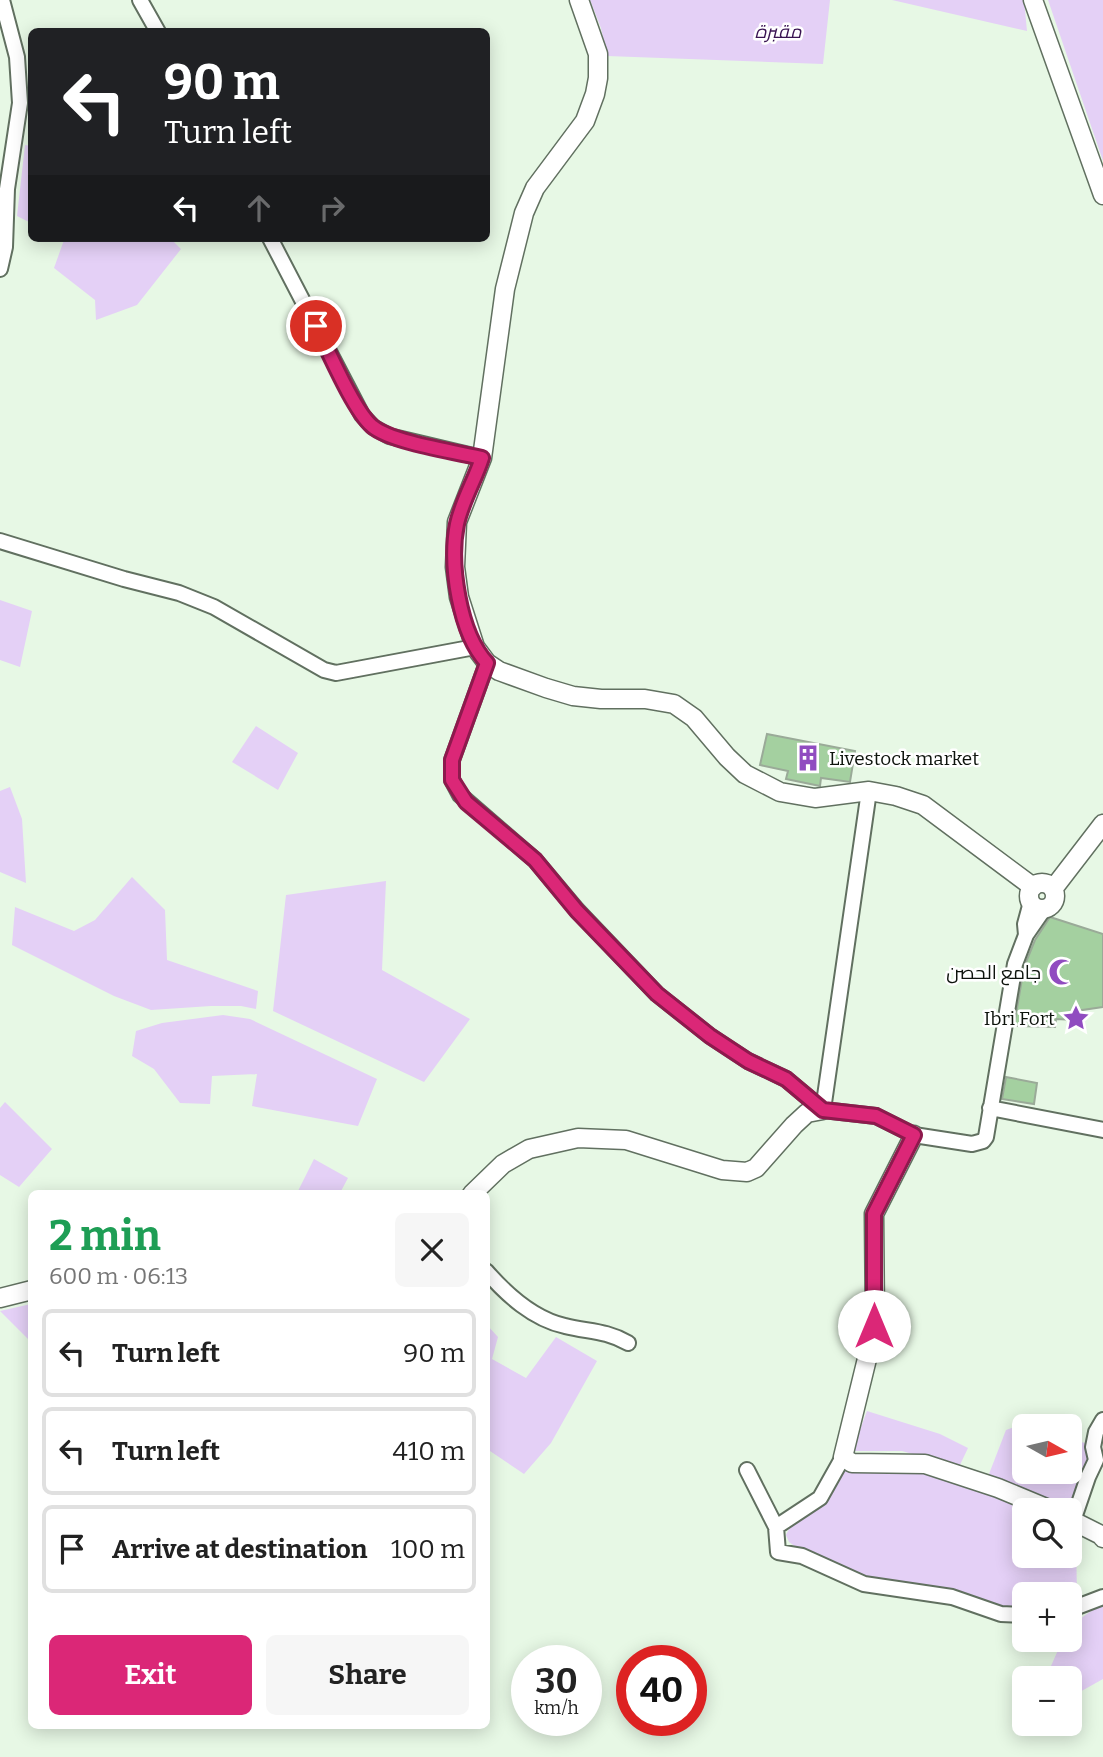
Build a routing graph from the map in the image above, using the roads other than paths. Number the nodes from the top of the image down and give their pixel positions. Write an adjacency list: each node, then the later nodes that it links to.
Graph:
1 (2, 0): 8 (street)
2 (140, 0): 5 (street)
3 (579, 0): 9 (street)
4 (1033, 0): 6 (street)
5 (156, 28)
6 (1103, 195)
7 (272, 242): 9 (street)
8 (0, 269)
9 (482, 458): 11 (street)
10 (0, 541): 11 (street)
11 (475, 648): 12 (street)
12 (487, 663): 13 (street); 17 (street)
13 (870, 791): 15 (street); 17 (street)
14 (1103, 824): 15 (street)
15 (1036, 900): 16 (street)
16 (990, 1108): 18 (street); 19 (street)
17 (823, 1110): 19 (street); 20 (street)
18 (1103, 1130)
19 (914, 1135): 26 (street)
20 (476, 1190)
21 (490, 1275): 24 (street)
22 (28, 1291): 23 (street)
23 (0, 1298)
24 (628, 1343)
25 (1103, 1420): 29 (street)
26 (843, 1457): 28 (street); 31 (street)
27 (747, 1470): 31 (street)
28 (1022, 1498)
29 (1080, 1498)
30 (1082, 1526): 32 (street)
31 (776, 1527): 35 (street)
32 (1103, 1538)
33 (1103, 1597): 34 (street)
34 (1082, 1605)
35 (1012, 1614)

